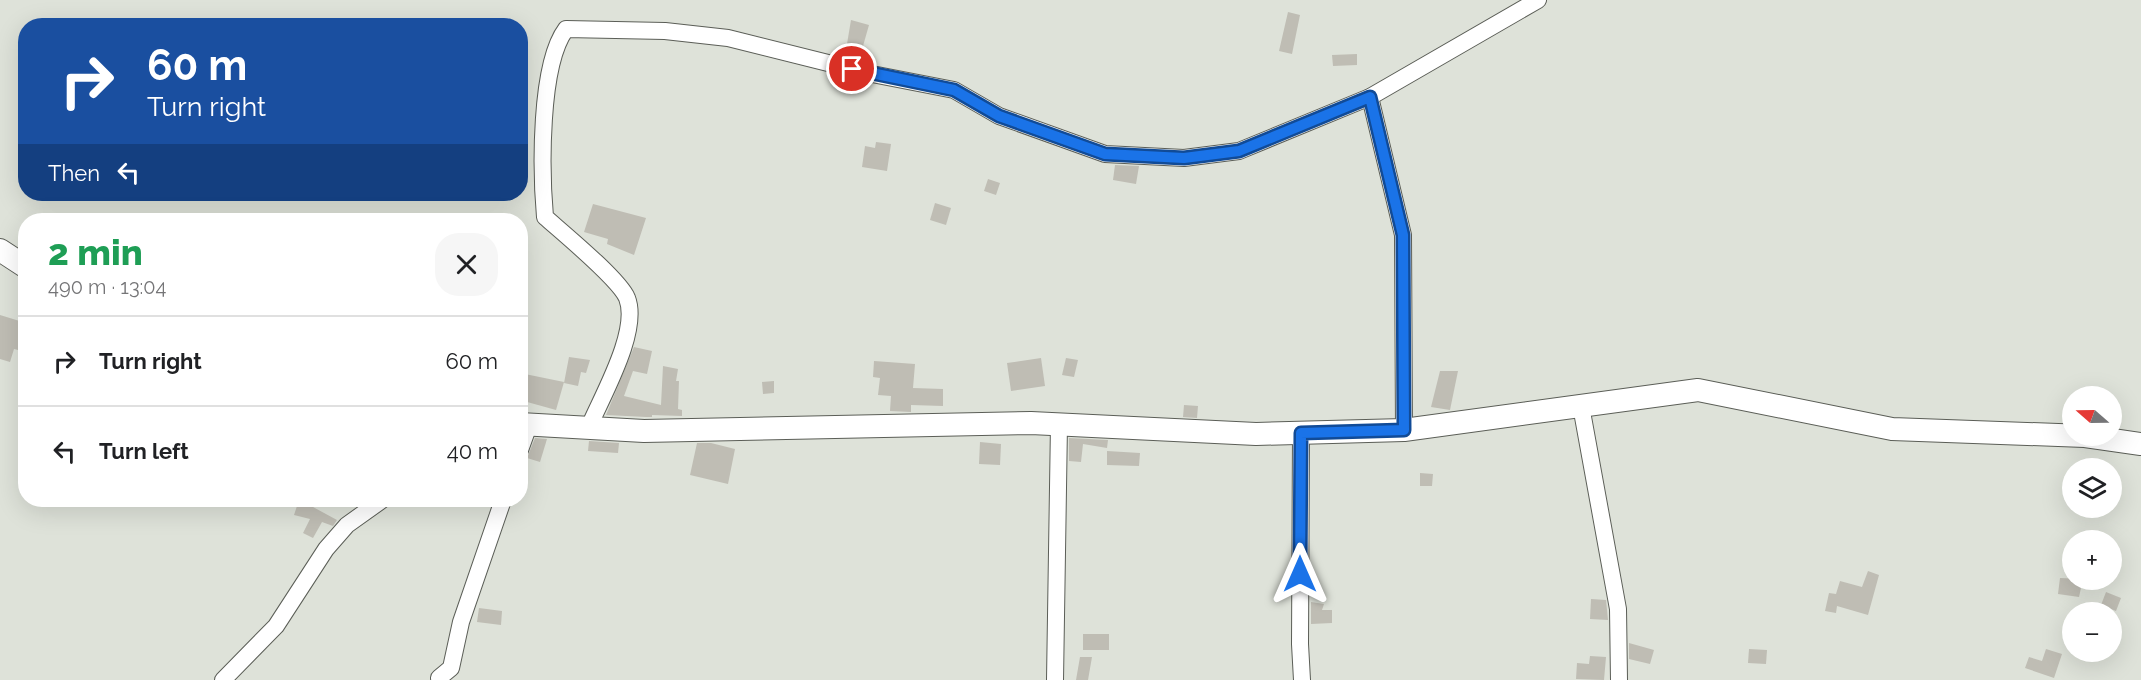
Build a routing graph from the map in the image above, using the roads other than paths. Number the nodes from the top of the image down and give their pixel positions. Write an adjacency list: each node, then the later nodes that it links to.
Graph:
1 (1538, 0): 2 (street)
2 (1370, 97): 8 (street); 9 (street)
3 (0, 250): 4 (street)
4 (18, 262)
5 (1581, 406): 9 (street); 11 (street); 18 (street)
6 (528, 424): 8 (street)
7 (1059, 424): 8 (street); 10 (street); 16 (street)
8 (589, 427)
9 (1404, 430): 10 (street)
10 (1301, 433): 17 (street)
11 (2141, 444)
12 (372, 507): 15 (street)
13 (501, 507): 14 (street)
14 (439, 678)
15 (223, 680)
16 (1056, 680)
17 (1302, 680)
18 (1619, 680)

